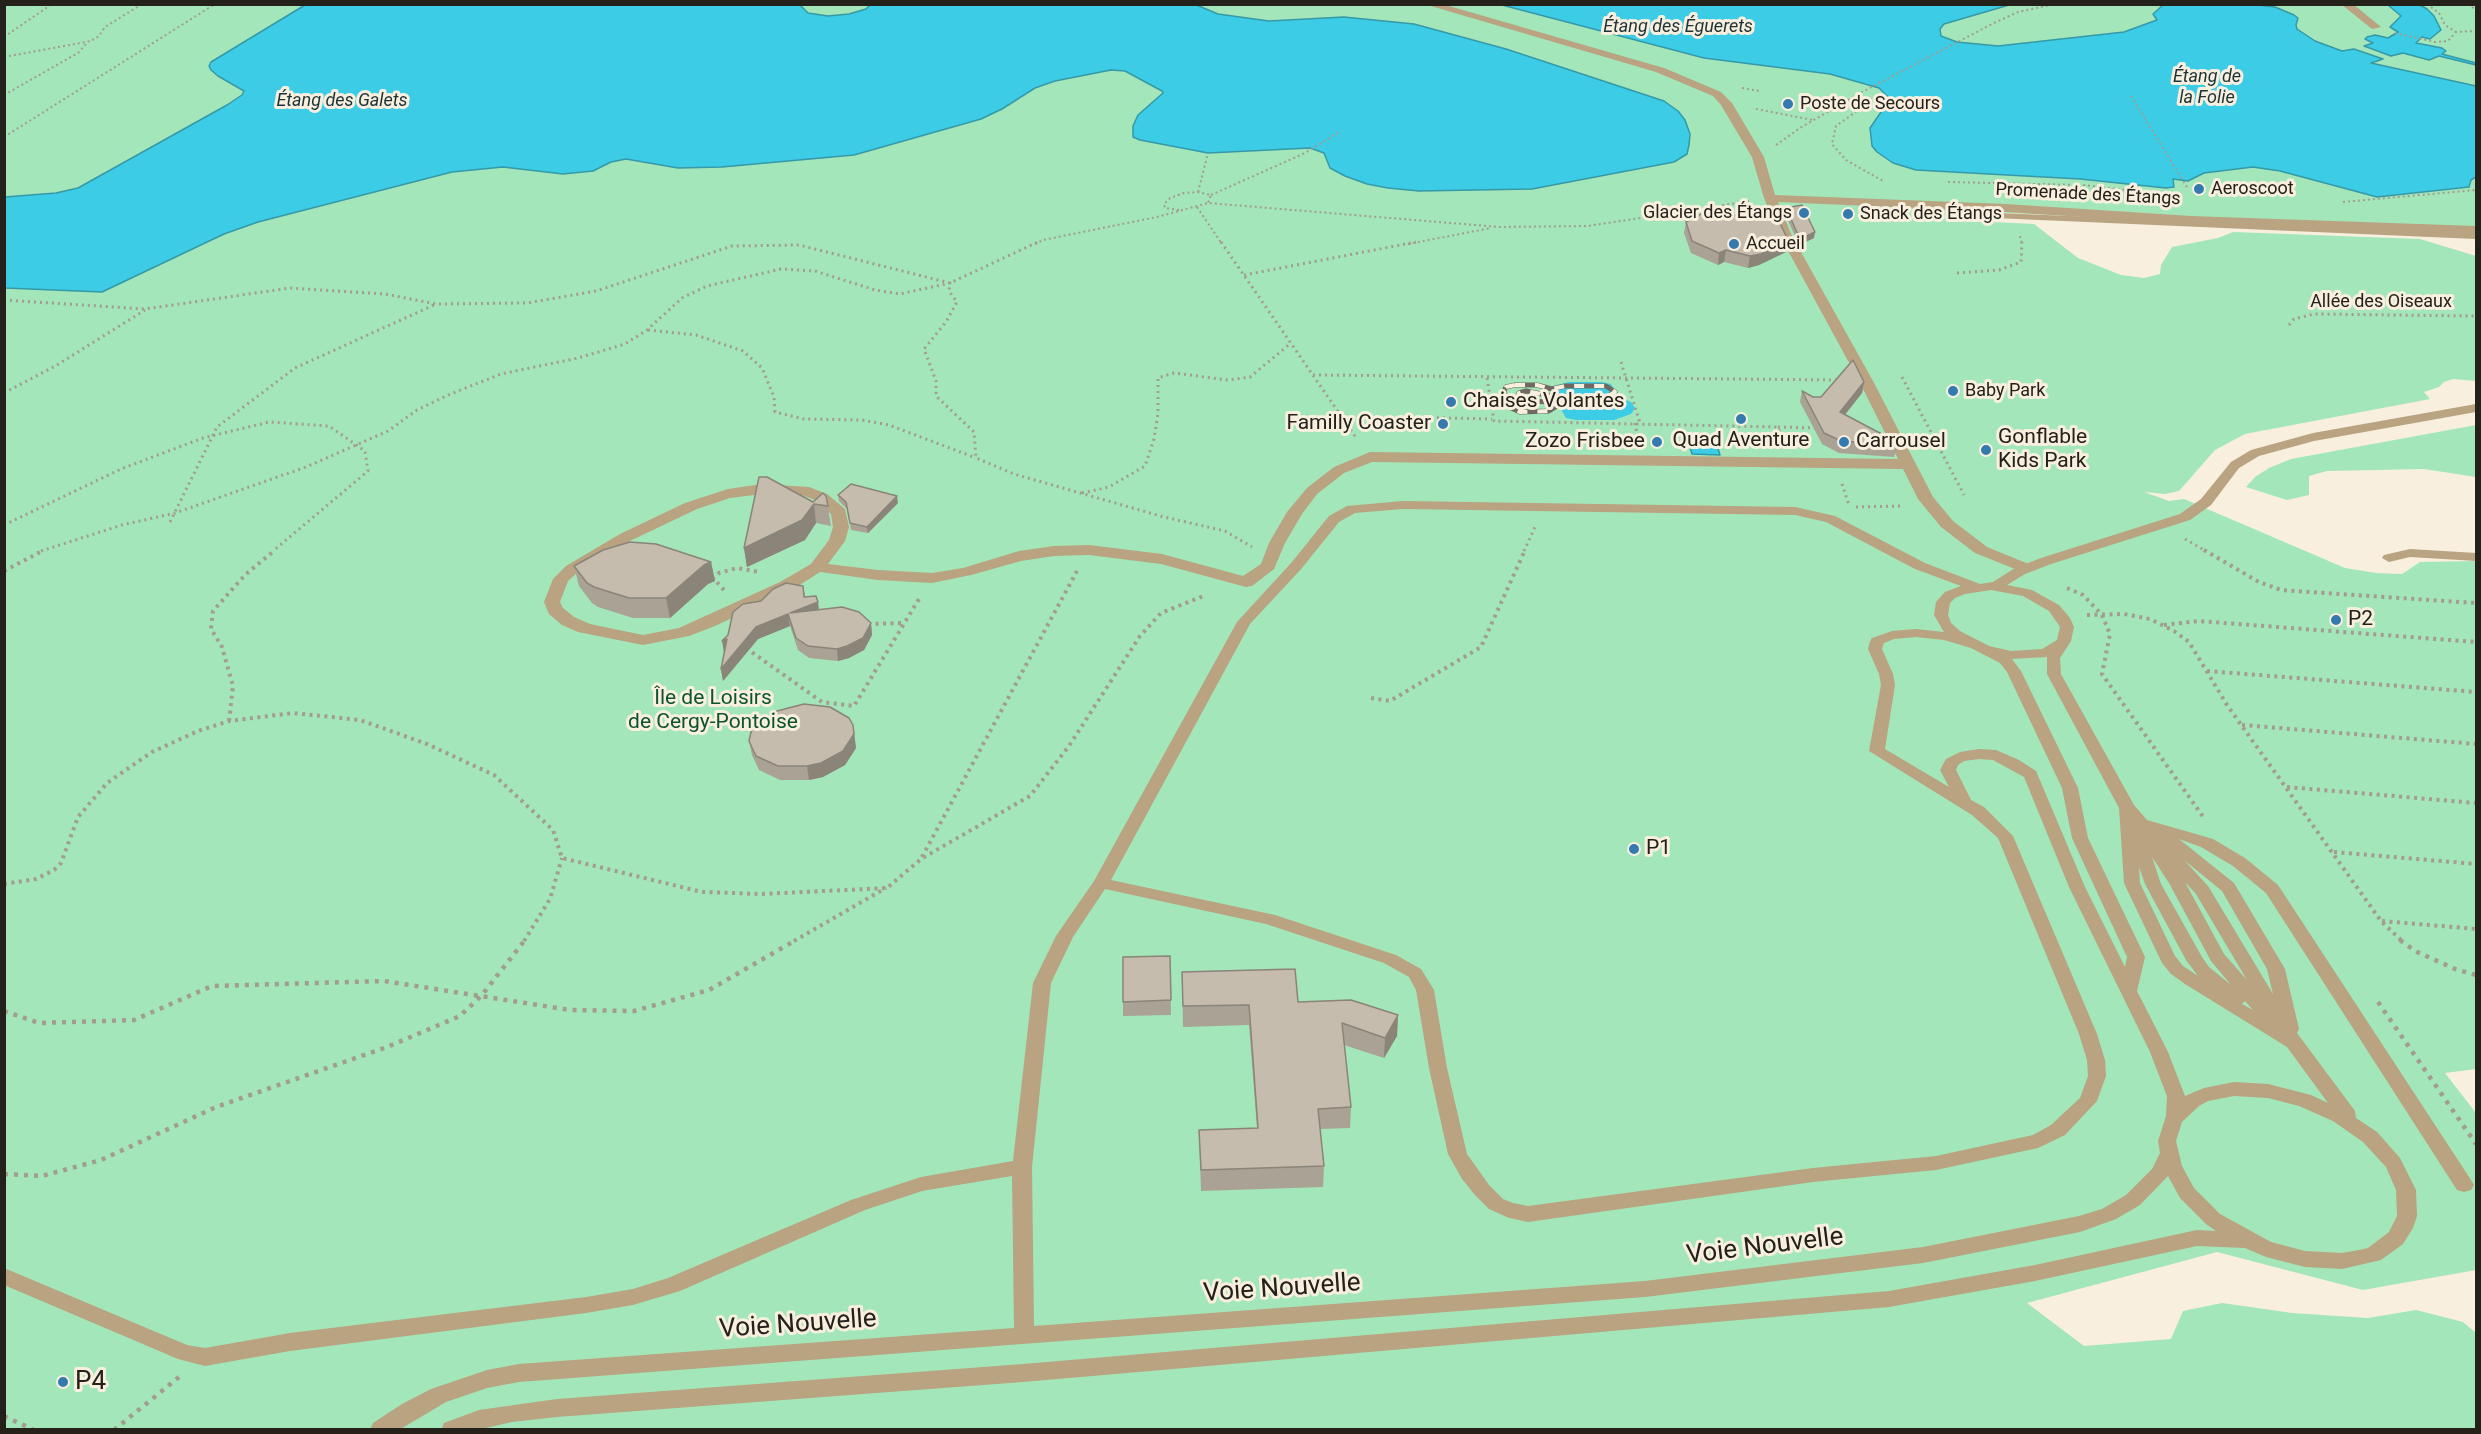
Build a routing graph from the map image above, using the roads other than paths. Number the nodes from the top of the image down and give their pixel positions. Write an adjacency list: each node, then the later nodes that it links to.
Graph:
1 (1429, 4): 4 (street)
2 (2346, 4): 3 (street)
3 (2376, 27)
4 (1770, 198): 6 (street, Promenade des Étangs); 9 (street)
5 (1998, 216): 7 (lane, Promenade des Étangs)
6 (2476, 230)
7 (2476, 236)
8 (2476, 408): 12 (lane)
9 (1907, 464): 13 (street); 14 (street)
10 (2476, 557): 11 (lane)
11 (2389, 558)
12 (2046, 561): 14 (lane); 17 (lane)
13 (817, 567): 13 (street)
14 (2025, 568): 16 (lane)
15 (1976, 587): 16 (lane); 19 (lane); 24 (lane)
16 (1994, 587): 17 (lane)
17 (2044, 601): 18 (lane)
18 (2064, 641): 20 (lane); 22 (lane)
19 (1971, 644): 20 (lane); 21 (lane)
20 (1988, 651): 25 (lane)
21 (1964, 802): 24 (lane); 25 (lane)
22 (2127, 808): 23 (lane); 26 (lane); 26 (lane)
23 (2149, 824): 26 (lane); 31 (lane)
24 (1101, 883): 30 (lane)
25 (2129, 990): 27 (lane)
26 (2294, 1044): 28 (lane)
27 (2175, 1117): 28 (lane); 29 (lane)
28 (2366, 1135): 32 (lane)
29 (2168, 1155): 32 (lane); 34 (lane, Voie Nouvelle)
30 (1022, 1167): 33 (lane); 34 (lane)
31 (2464, 1185)
32 (2247, 1240): 36 (lane)
33 (4, 1276)
34 (1024, 1335): 35 (lane, Voie Nouvelle)
35 (381, 1430)
36 (452, 1430)

